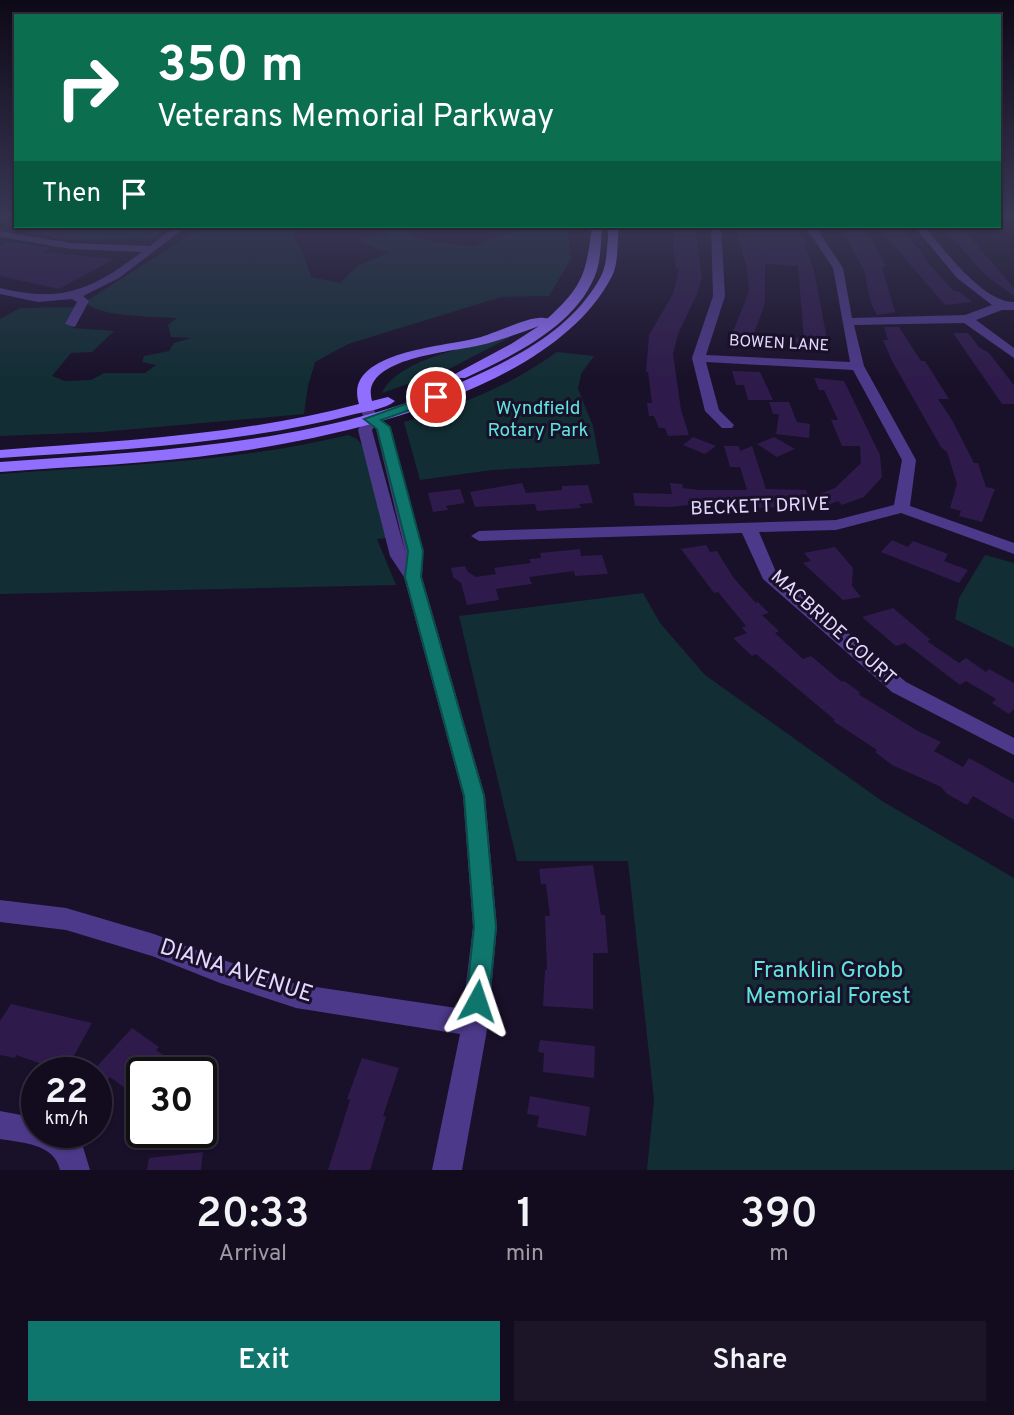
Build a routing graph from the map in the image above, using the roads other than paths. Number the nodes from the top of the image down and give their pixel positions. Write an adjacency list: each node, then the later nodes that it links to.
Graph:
1 (122, 271): 8 (street)
2 (592, 271): 11 (main road)
3 (612, 271): 18 (main road)
4 (718, 271): 16 (street)
5 (838, 271): 13 (street)
6 (956, 271): 9 (street)
7 (0, 291): 8 (street)
8 (76, 296): 14 (street)
9 (1000, 306): 10 (street); 12 (street)
10 (1014, 306)
11 (560, 313): 18 (main road); 18 (main road)
12 (967, 319): 13 (street); 15 (street)
13 (847, 322): 17 (street)
14 (71, 324)
15 (1014, 354)
16 (698, 358): 17 (street, BOWEN LANE); 19 (street)
17 (858, 366): 22 (street)
18 (369, 413): 20 (main road); 21 (main road); 28 (street)
19 (727, 425)
20 (0, 454)
21 (0, 467)
22 (902, 508): 23 (street, BECKETT DRIVE); 25 (street)
23 (748, 527): 24 (street, BECKETT DRIVE); 26 (street, MACBRIDE COURT)
24 (479, 536)
25 (1014, 549)
26 (1014, 747)
27 (0, 911): 28 (street, DIANA AVENUE)
28 (475, 1024): 31 (street)
29 (0, 1125): 30 (street)
30 (75, 1170)
31 (447, 1170)

